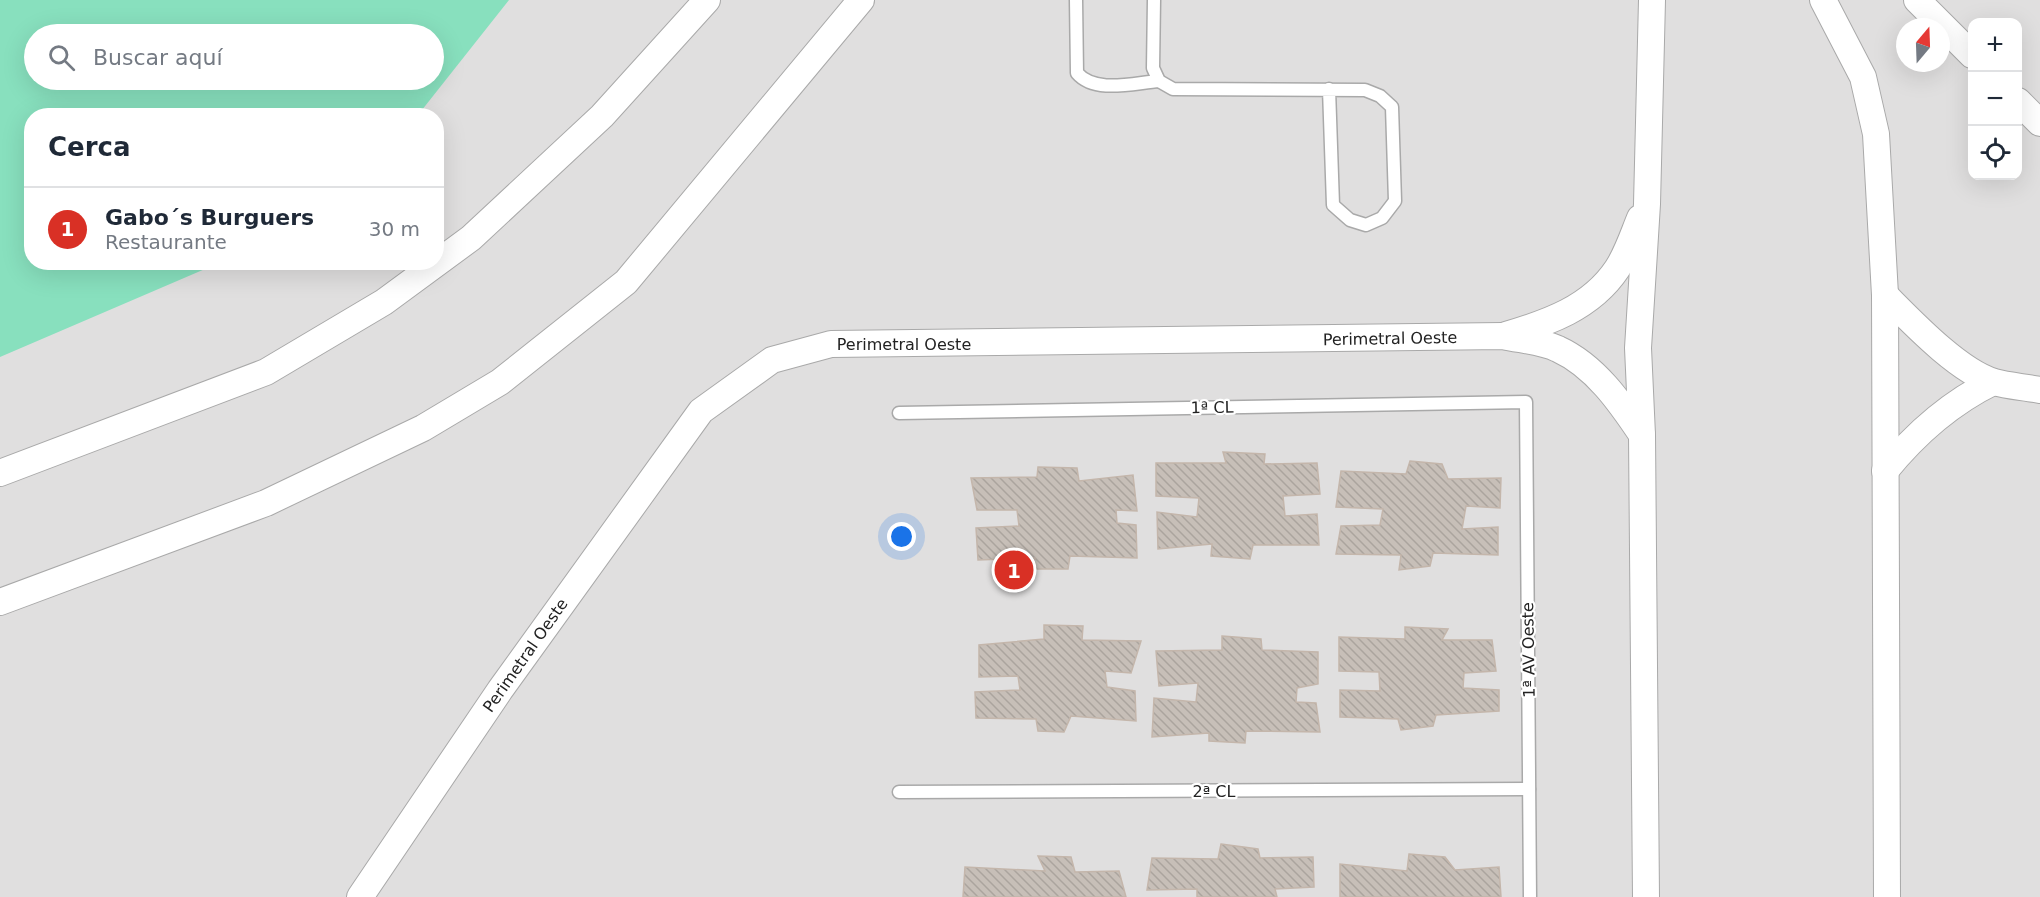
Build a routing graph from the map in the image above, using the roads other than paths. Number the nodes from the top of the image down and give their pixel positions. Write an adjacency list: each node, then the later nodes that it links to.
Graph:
1 (706, 0): 14 (street)
2 (861, 0): 25 (street)
3 (1076, 0): 9 (lane)
4 (1154, 0): 9 (lane)
5 (1652, 0): 13 (street)
6 (1823, 0): 16 (street)
7 (1917, 0): 8 (street)
8 (1968, 52)
9 (1159, 81): 10 (lane)
10 (1329, 89): 10 (lane)
11 (2022, 104): 12 (street)
12 (2040, 123)
13 (1647, 204): 17 (street); 22 (street)
14 (444, 258)
15 (428, 270): 24 (street)
16 (1885, 295): 18 (street); 23 (street)
17 (1503, 336): 22 (street); 28 (street, Perimetral Oeste)
18 (1993, 382): 19 (street); 23 (street)
19 (2040, 390)
20 (1526, 402): 21 (lane, 1ª CL); 26 (lane, 1ª AV Oeste)
21 (899, 412)
22 (1642, 435): 30 (street)
23 (1886, 471): 31 (street)
24 (0, 472)
25 (0, 602)
26 (1529, 789): 27 (lane, 2ª CL); 29 (lane, 1ª AV Oeste)
27 (899, 792)
28 (360, 897)
29 (1530, 897)
30 (1646, 897)
31 (1887, 897)

